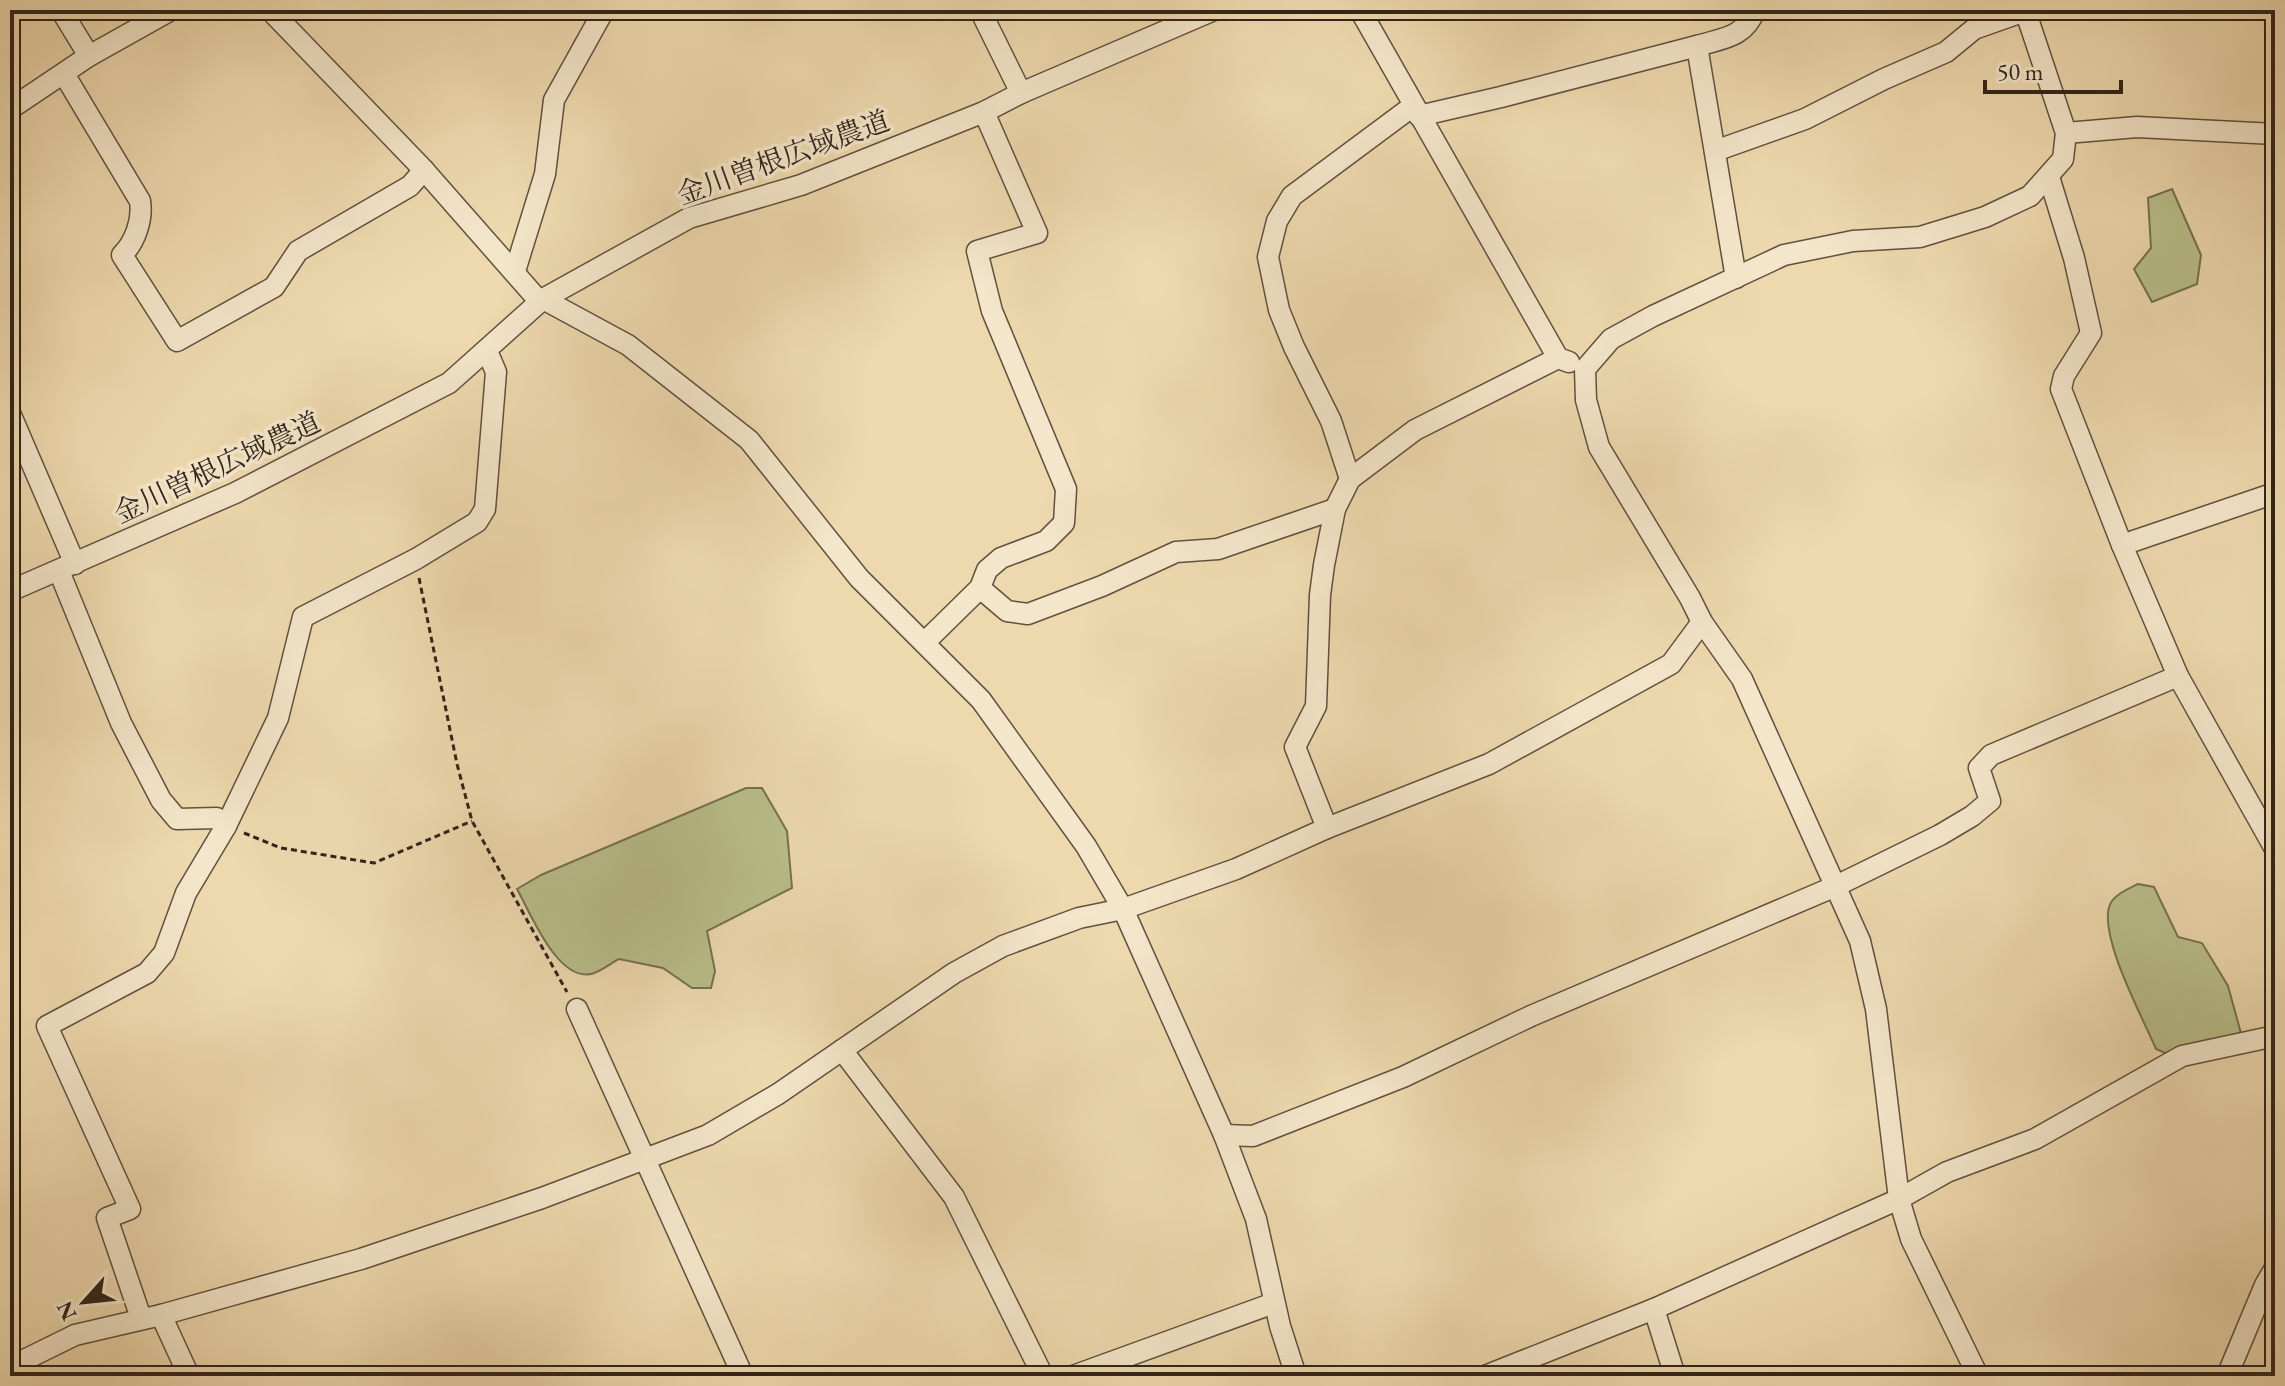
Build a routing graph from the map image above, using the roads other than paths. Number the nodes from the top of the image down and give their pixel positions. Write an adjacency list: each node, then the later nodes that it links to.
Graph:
1 (61, 10): 11 (street)
2 (171, 10): 11 (street)
3 (270, 10): 20 (street)
4 (604, 10): 22 (street)
5 (980, 10): 13 (street)
6 (1214, 10): 13 (street, 金川曽根広域農道)
7 (1360, 10): 15 (street)
8 (1755, 10): 10 (street)
9 (2025, 10): 17 (street); 19 (street)
10 (1697, 46): 15 (street); 19 (street)
11 (89, 56): 12 (street)
12 (64, 74): 14 (street); 20 (street)
13 (1021, 93): 16 (street, 金川曽根広域農道)
14 (10, 109)
15 (1416, 111): 26 (street); 29 (street)
16 (984, 112): 24 (street, 金川曽根広域農道); 34 (street)
17 (2066, 133): 18 (street); 21 (street)
18 (2275, 134)
19 (1715, 151): 23 (street)
20 (424, 170): 22 (street)
21 (2049, 177): 23 (street); 32 (street)
22 (515, 271): 24 (street)
23 (1736, 278): 27 (street)
24 (542, 301): 25 (street, 金川曽根広域農道); 37 (street)
25 (487, 351): 33 (street, 金川曽根広域農道); 39 (street)
26 (1558, 358): 27 (street); 29 (street)
27 (1585, 369): 36 (street)
28 (10, 413): 33 (street)
29 (1350, 479): 31 (street)
30 (2275, 493): 32 (street)
31 (1335, 509): 34 (street); 40 (street)
32 (2122, 545): 38 (street)
33 (67, 567): 35 (street, 金川曽根広域農道); 39 (street)
34 (980, 588): 37 (street)
35 (10, 591)
36 (1702, 622): 40 (street); 42 (street)
37 (925, 642): 43 (street)
38 (2178, 676): 41 (street); 42 (street)
39 (226, 826): 53 (street)
40 (1327, 828): 43 (street)
41 (2275, 849)
42 (1836, 886): 47 (street); 49 (street)
43 (1123, 909): 46 (street); 47 (street)
44 (577, 1009): 48 (street)
45 (2275, 1036): 49 (street)
46 (842, 1050): 48 (street); 57 (street)
47 (1224, 1135): 51 (street)
48 (647, 1160): 53 (street); 56 (street)
49 (1899, 1199): 52 (street); 62 (street)
50 (2275, 1268): 63 (street)
51 (1274, 1303): 58 (street); 59 (street)
52 (1654, 1309): 60 (street); 61 (street)
53 (151, 1317): 54 (street); 55 (street)
54 (10, 1367)
55 (189, 1376)
56 (743, 1376)
57 (1043, 1376)
58 (1073, 1376)
59 (1296, 1376)
60 (1485, 1376)
61 (1675, 1376)
62 (1978, 1376)
63 (2227, 1376)

